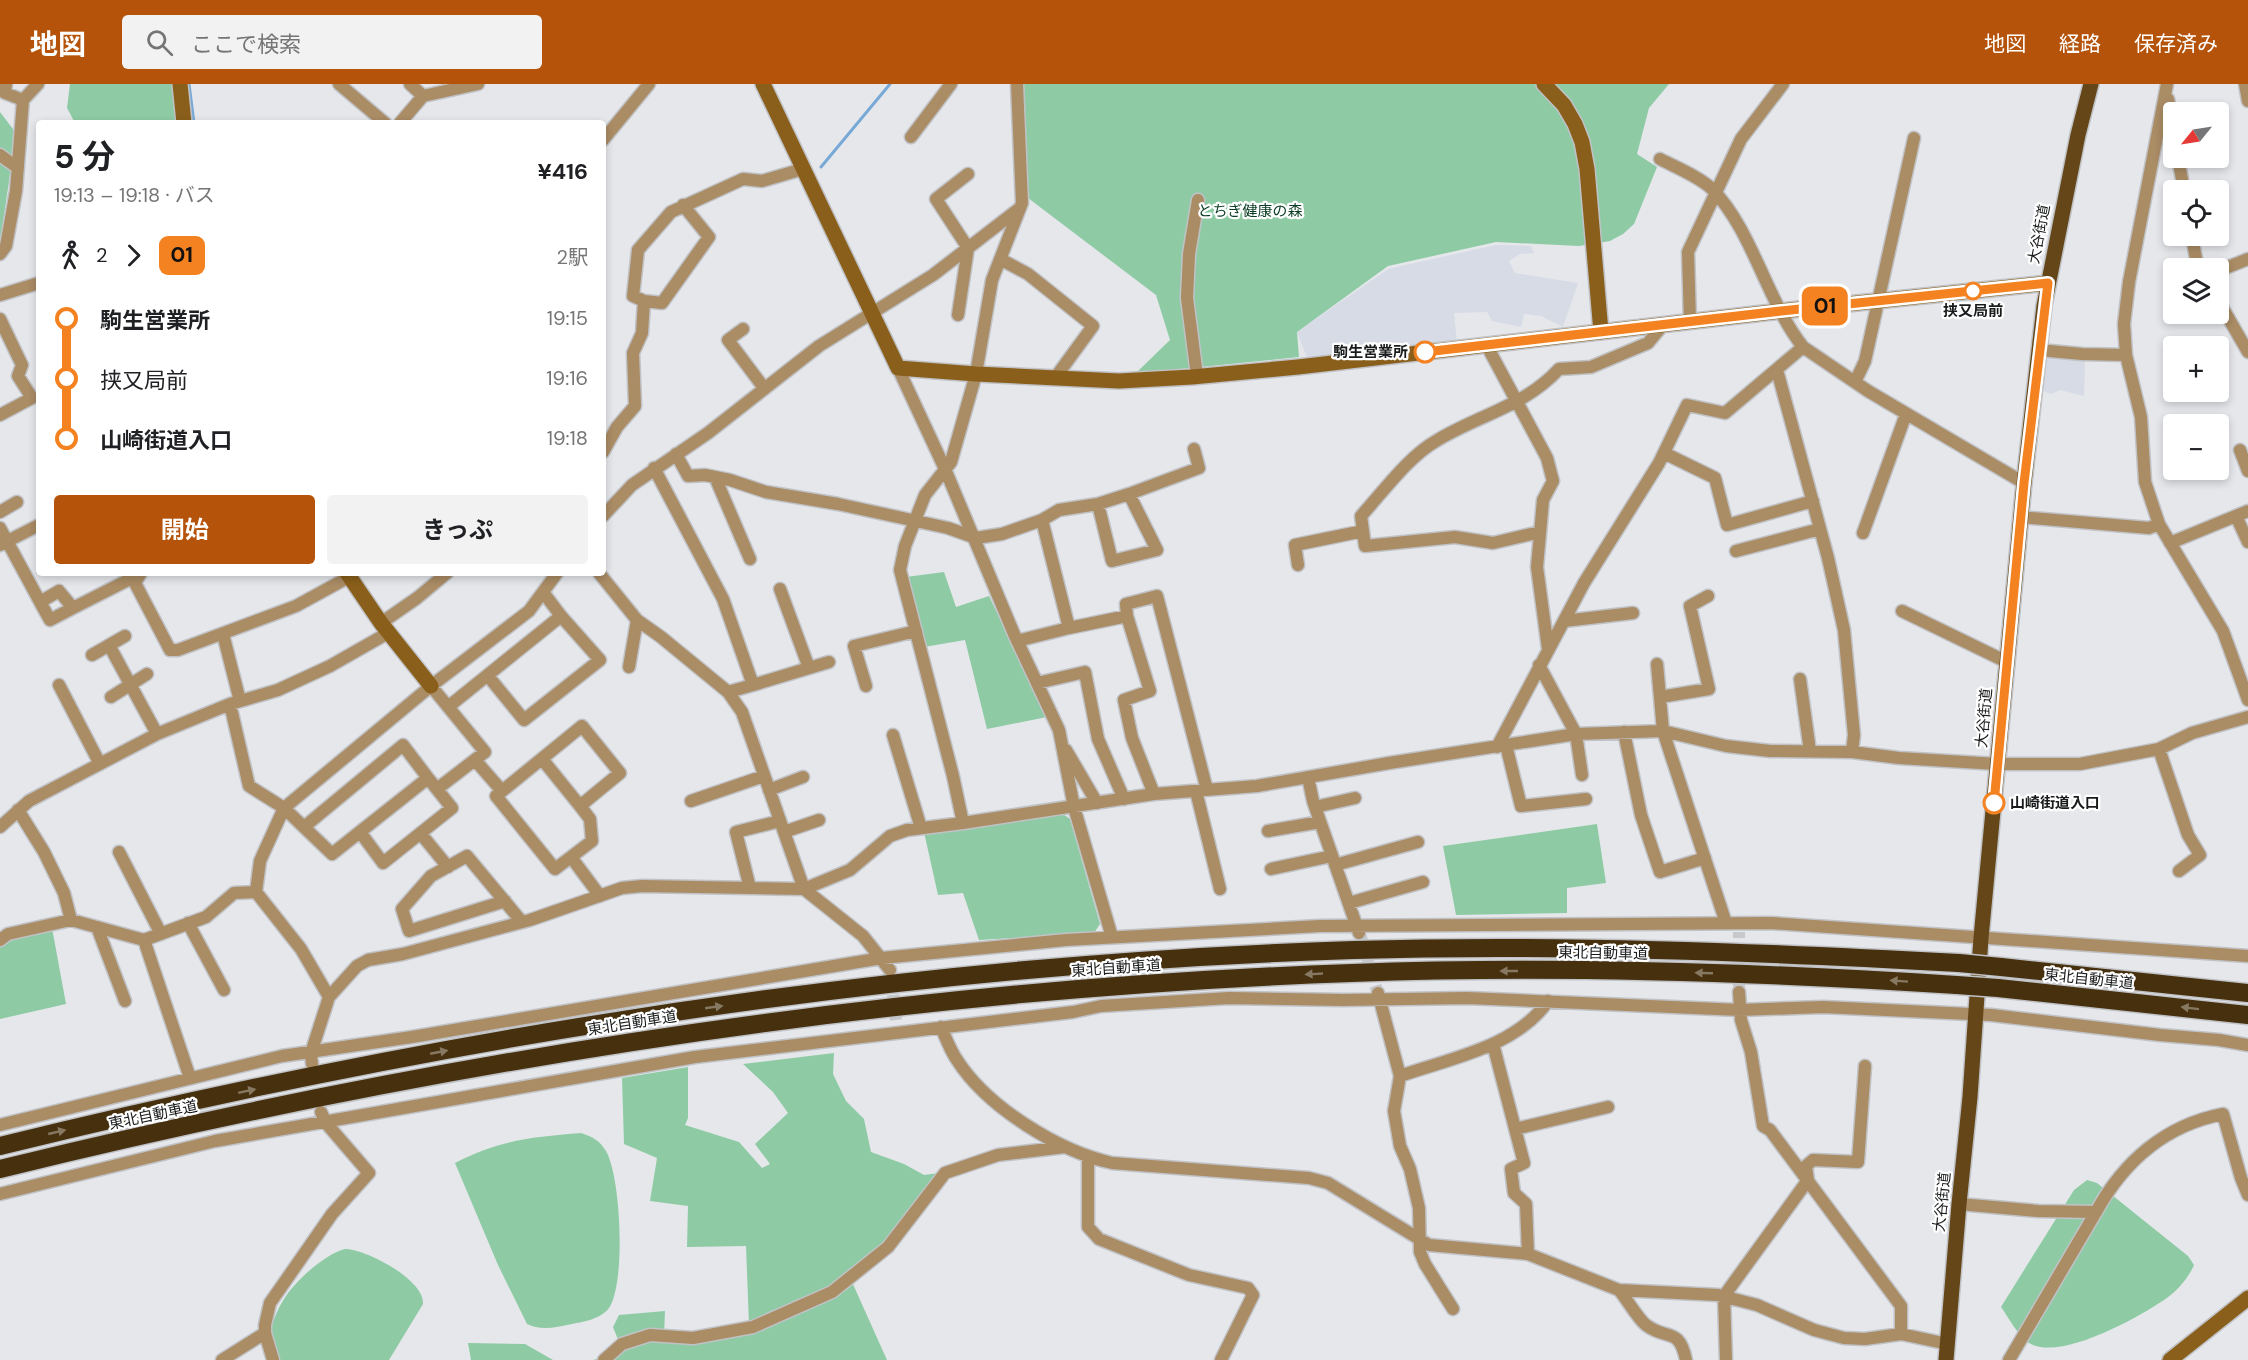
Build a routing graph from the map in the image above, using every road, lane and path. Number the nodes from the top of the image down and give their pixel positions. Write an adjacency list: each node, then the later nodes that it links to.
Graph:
1 (6, 84): 17 (street)
2 (38, 84): 17 (street)
3 (180, 84): 19 (street)
4 (339, 84): 20 (street)
5 (410, 84): 16 (street)
6 (478, 84): 16 (street)
7 (649, 84): 22 (street)
8 (763, 84): 28 (street)
9 (951, 84): 23 (street)
10 (1017, 84): 34 (street)
11 (1544, 84): 54 (street)
12 (1783, 84): 30 (street)
13 (2091, 84): 41 (main road, 大谷街道)
14 (2246, 84): 18 (street)
15 (2167, 88): 59 (street)
16 (422, 90): 21 (street)
17 (23, 100): 27 (street)
18 (2248, 101)
19 (184, 120)
20 (381, 120)
21 (402, 120)
22 (606, 136)
23 (911, 137)
24 (1914, 138): 45 (street)
25 (0, 155): 27 (street)
26 (1660, 159): 30 (street)
27 (18, 168): 35 (street)
28 (803, 169): 33 (street); 47 (street)
29 (968, 174): 36 (street)
30 (1716, 193): 46 (street); 51 (street)
31 (1198, 200): 63 (street)
32 (0, 204): 35 (street)
33 (682, 205): 44 (street); 44 (street)
34 (1020, 207): 36 (street); 38 (street)
35 (12, 213): 37 (street)
36 (968, 248): 47 (street); 48 (street)
37 (0, 254)
38 (1000, 259): 62 (street); 64 (street)
39 (2248, 259): 40 (street)
40 (2229, 267)
41 (2048, 283): 45 (street); 57 (main road, 大谷街道)
42 (36, 284): 43 (street)
43 (0, 295)
44 (644, 301): 70 (street)
45 (1877, 301): 46 (street); 65 (street)
46 (1781, 311): 51 (street); 56 (street)
47 (870, 313): 60 (street); 66 (street)
48 (958, 315)
49 (0, 319): 69 (street)
50 (2229, 319): 58 (street)
51 (1690, 322): 52 (street)
52 (1663, 325): 54 (street); 67 (street)
53 (743, 329): 66 (street)
54 (1601, 332): 55 (street)
55 (1487, 346): 63 (street); 67 (street)
56 (1803, 347): 61 (street); 65 (street)
57 (2039, 350): 59 (street); 79 (main road, 大谷街道)
58 (2248, 352)
59 (2126, 355): 91 (street)
60 (898, 368): 62 (street); 76 (street)
61 (1777, 370): 73 (street); 81 (street)
62 (976, 374): 64 (street); 76 (street)
63 (1197, 376): 64 (street)
64 (1055, 378)
65 (1855, 382): 68 (street)
66 (764, 388): 74 (street)
67 (1516, 403): 95 (street); 96 (street)
68 (1906, 414): 79 (street); 97 (street)
69 (0, 415)
70 (606, 447)
71 (1194, 449): 80 (street)
72 (2240, 450): 77 (street)
73 (1664, 453): 81 (street); 122 (street)
74 (676, 454): 75 (street); 78 (street)
75 (654, 468): 86 (street); 143 (street)
76 (945, 469): 90 (street); 98 (street)
77 (2248, 471)
78 (715, 477): 90 (street); 103 (street)
79 (2024, 483): 88 (main road, 大谷街道)
80 (1129, 494): 83 (street); 83 (street)
81 (1813, 501): 94 (street)
82 (17, 502): 85 (street)
83 (1098, 504): 89 (street)
84 (2248, 511): 87 (street)
85 (0, 512)
86 (606, 513)
87 (2236, 516): 99 (street); 101 (street)
88 (2020, 517): 91 (street); 133 (main road, 大谷街道)
89 (1042, 520): 98 (street); 124 (street)
90 (914, 521): 98 (street); 125 (street)
91 (2159, 524): 101 (street)
92 (36, 527): 100 (street)
93 (0, 528): 100 (street)
94 (1820, 529): 102 (street); 163 (street)
95 (1363, 531): 96 (street); 104 (street)
96 (1540, 532): 130 (street)
97 (1863, 533)
98 (976, 538): 128 (street)
99 (2248, 542)
100 (4, 543): 115 (street)
101 (2169, 543): 150 (street)
102 (1736, 551)
103 (750, 558)
104 (1298, 565)
105 (135, 576): 116 (street)
106 (139, 576): 126 (street)
107 (346, 576): 126 (street)
108 (349, 576): 123 (street)
109 (443, 576): 123 (street)
110 (555, 576): 113 (street)
111 (601, 576): 121 (street)
112 (780, 589): 137 (street)
113 (543, 592): 119 (street); 145 (street)
114 (1708, 596): 149 (street)
115 (40, 602): 116 (street); 116 (street)
116 (73, 608)
117 (1902, 611): 133 (street)
118 (1633, 613): 122 (street)
119 (561, 616): 139 (street); 139 (street)
120 (1127, 616): 124 (street); 175 (street); 177 (street)
121 (637, 620): 136 (street); 147 (street)
122 (1564, 621): 130 (street)
123 (384, 628): 145 (street); 151 (street)
124 (1069, 628): 128 (street)
125 (916, 631): 146 (street); 190 (street)
126 (223, 634): 151 (street)
127 (125, 636): 129 (street)
128 (1017, 641): 141 (street)
129 (109, 645): 131 (street); 142 (street)
130 (1548, 649): 135 (street)
131 (93, 655)
132 (829, 662): 137 (street)
133 (2007, 662): 167 (main road, 大谷街道)
134 (1657, 664): 149 (street)
135 (1539, 665): 157 (street); 160 (street)
136 (629, 667)
137 (809, 668): 143 (street)
138 (147, 674): 142 (street)
139 (488, 676): 152 (street)
140 (1800, 679): 162 (street)
141 (1037, 683): 159 (street); 179 (street)
142 (130, 684): 148 (street); 156 (street)
143 (753, 685): 147 (street)
144 (59, 686): 166 (street)
145 (431, 686): 152 (street); 186 (street)
146 (866, 686)
147 (728, 692): 169 (street)
148 (111, 697)
149 (1660, 697): 155 (street)
150 (2248, 700)
151 (235, 702): 156 (street); 186 (street)
152 (448, 707): 165 (street)
153 (2248, 717): 161 (street)
154 (1623, 732): 155 (street); 157 (street); 201 (street)
155 (1663, 732): 162 (street); 201 (street)
156 (157, 734): 166 (street)
157 (1576, 734): 160 (street); 168 (street)
158 (893, 735): 194 (street)
159 (1061, 741): 182 (street); 184 (street)
160 (1502, 746): 171 (street); 180 (street)
161 (2159, 749): 167 (street); 205 (street)
162 (1810, 751): 163 (street)
163 (1852, 752): 167 (street)
164 (542, 759): 176 (street); 183 (street); 183 (street)
165 (476, 760): 173 (street); 176 (street)
166 (100, 764): 187 (street)
167 (1997, 764): 222 (main road, 大谷街道)
168 (1582, 775)
169 (764, 776): 174 (street); 181 (street)
170 (803, 777): 174 (street)
171 (1308, 777): 175 (street); 185 (street)
172 (428, 778): 173 (street); 193 (street); 196 (street)
173 (437, 789): 197 (street)
174 (769, 790): 191 (street)
175 (1202, 790): 177 (street); 209 (street)
176 (502, 791): 200 (street)
177 (1154, 794): 179 (street)
178 (1355, 798): 185 (street)
179 (1124, 799): 182 (street)
180 (1586, 799)
181 (691, 801)
182 (1096, 803): 184 (street)
183 (580, 806): 200 (street)
184 (1074, 807): 190 (street); 221 (street)
185 (1315, 807): 189 (street)
186 (284, 808): 193 (street); 210 (street)
187 (18, 810): 192 (street); 214 (street)
188 (819, 820): 191 (street)
189 (1320, 822): 195 (street); 202 (street)
190 (963, 823): 194 (street)
191 (782, 826): 207 (street); 208 (street)
192 (0, 827)
193 (304, 827): 196 (street)
194 (921, 828): 208 (street)
195 (1268, 831)
196 (360, 832): 197 (street)
197 (421, 834): 203 (street)
198 (1418, 842): 202 (street)
199 (119, 852): 220 (street)
200 (571, 857): 211 (street)
201 (1705, 858): 217 (street)
202 (1333, 860): 204 (street); 213 (street)
203 (448, 867): 212 (street); 212 (street)
204 (1271, 869)
205 (2179, 871)
206 (1423, 882): 213 (street)
207 (750, 888): 208 (street); 211 (street)
208 (804, 889): 226 (street)
209 (1220, 889)
210 (256, 892): 216 (street); 232 (street)
211 (600, 896): 215 (street)
212 (505, 901): 215 (street)
213 (1349, 903): 219 (street)
214 (71, 920): 218 (street); 223 (street)
215 (522, 922): 232 (street)
216 (188, 923): 220 (street); 228 (street)
217 (1735, 926): 219 (street); 222 (street)
218 (97, 927): 224 (street); 233 (street)
219 (1358, 929): 221 (street)
220 (161, 934): 224 (street)
221 (1113, 937): 226 (street)
222 (1982, 938): 225 (street); 236 (main road, 大谷街道)
223 (0, 939)
224 (144, 940): 244 (street)
225 (2248, 956)
226 (882, 958): 227 (street); 241 (street)
227 (890, 970)
228 (224, 990)
229 (1739, 992): 235 (street)
230 (2248, 993): 249 (highway, 東北自動車道, one-way to 230, bridge)
231 (1378, 995): 234 (street); 238 (street); 243 (street)
232 (329, 997): 241 (street)
233 (125, 1001)
234 (1548, 1001): 235 (street); 239 (street)
235 (1740, 1010): 236 (street); 253 (street)
236 (1976, 1015): 240 (street); 256 (main road, 大谷街道)
237 (2248, 1015): 252 (highway, 東北自動車道, one-way to 252, bridge)
238 (941, 1027): 246 (street); 250 (street)
239 (1493, 1044): 243 (street); 248 (street)
240 (2248, 1045)
241 (311, 1058): 244 (street)
242 (1865, 1066): 253 (street)
243 (1400, 1076): 258 (street)
244 (190, 1078): 247 (street)
245 (1608, 1107): 248 (street)
246 (324, 1117): 254 (street); 264 (street)
247 (0, 1125)
248 (1515, 1129): 259 (street)
249 (0, 1146)
250 (1065, 1147): 251 (street); 269 (street)
251 (1088, 1158): 258 (street); 270 (street)
252 (0, 1169)
253 (1808, 1180): 261 (street); 265 (street)
254 (0, 1194)
255 (2248, 1195): 257 (street)
256 (1959, 1204): 257 (street); 266 (main road, 大谷街道)
257 (2096, 1212): 274 (street)
258 (1420, 1241): 259 (street); 263 (street)
259 (1528, 1254): 260 (street)
260 (1620, 1290): 261 (street); 271 (street)
261 (1724, 1296): 265 (street); 272 (street)
262 (2248, 1298): 275 (street)
263 (1453, 1309)
264 (265, 1333): 267 (street); 268 (street)
265 (1901, 1334): 266 (street)
266 (1948, 1344): 273 (main road, 大谷街道)
267 (222, 1360)
268 (273, 1360)
269 (604, 1360)
270 (1221, 1360)
271 (1686, 1360)
272 (1726, 1360)
273 (1946, 1360)
274 (2009, 1360)
275 (2170, 1360)

